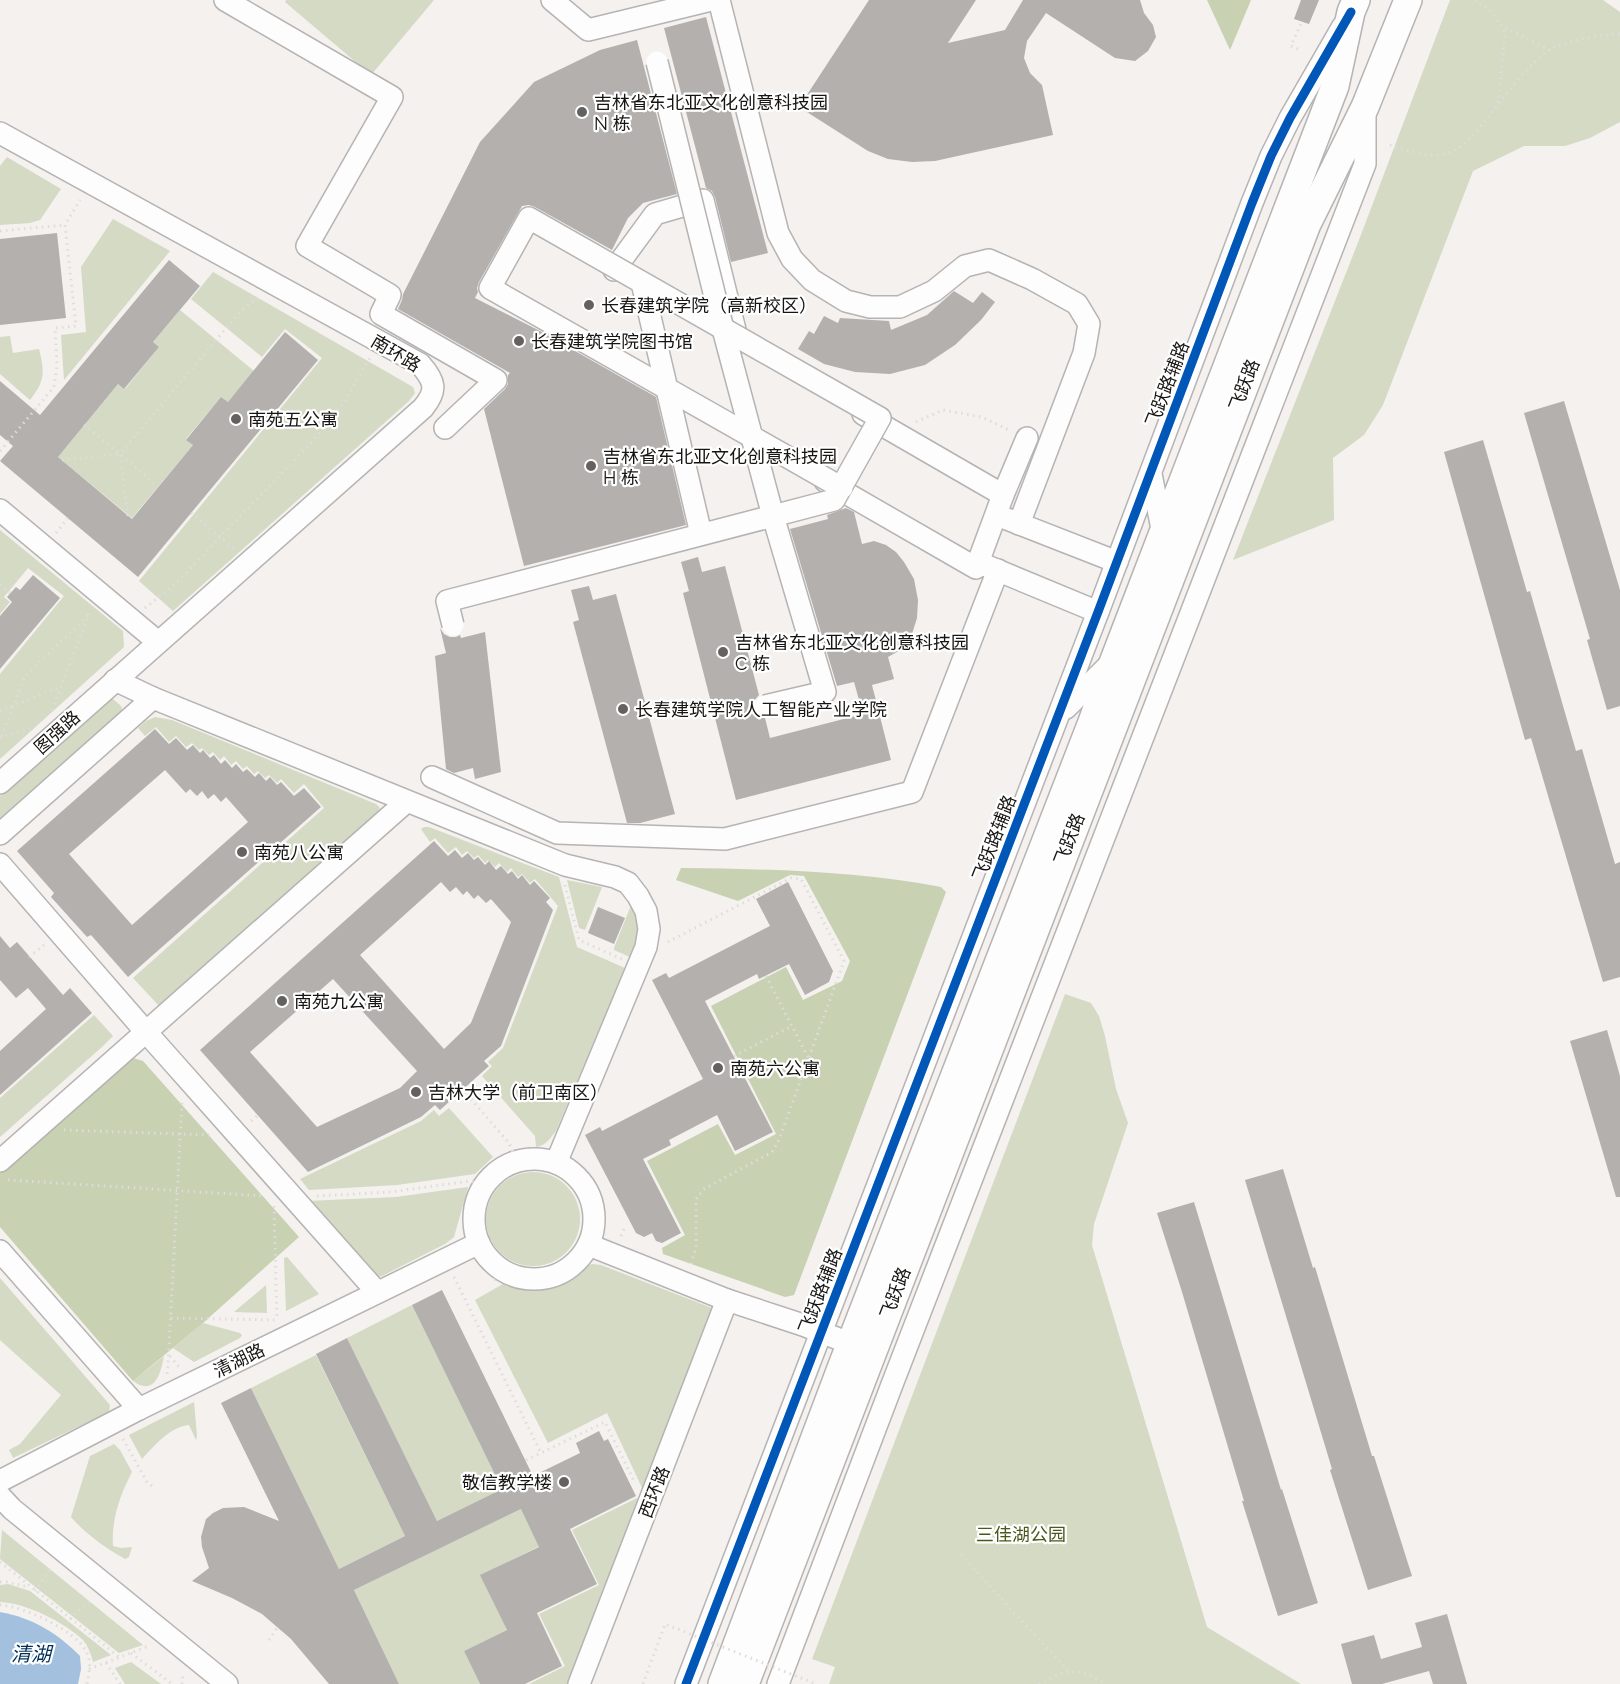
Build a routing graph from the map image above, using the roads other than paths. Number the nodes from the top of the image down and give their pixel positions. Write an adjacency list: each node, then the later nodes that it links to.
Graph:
1 (225, 0): 6 (street)
2 (552, 0): 3 (street)
3 (711, 0)
4 (719, 0): 24 (street)
5 (1408, 0): 9 (main road, 飞跃路)
6 (251, 6): 15 (street)
7 (1353, 6): 18 (street, 飞跃路辅路); 26 (main road, 飞跃路)
8 (657, 62): 13 (street, bridge)
9 (1365, 107): 52 (main road, 飞跃路); 61 (street)
10 (0, 133): 32 (street, 南环路)
11 (614, 270): 12 (street); 13 (street); 27 (street)
12 (643, 287): 13 (street); 14 (street, bridge)
13 (731, 335): 14 (street, bridge); 16 (street, bridge); 19 (street, bridge); 20 (street)
14 (667, 388): 16 (street, bridge); 25 (street, bridge)
15 (445, 428)
16 (753, 437): 19 (street, bridge); 23 (street, bridge)
17 (1027, 438): 20 (street)
18 (1151, 473): 26 (street); 28 (street, 飞跃路辅路)
19 (842, 488): 23 (street, bridge)
20 (1003, 495): 22 (street)
21 (0, 510): 32 (street)
22 (996, 514): 24 (street); 27 (street)
23 (773, 516): 25 (street, bridge); 36 (street, bridge)
24 (1019, 524): 28 (street)
25 (701, 534): 31 (street, bridge)
26 (1163, 534): 33 (main road, 飞跃路)
27 (978, 562): 29 (street)
28 (1117, 562): 30 (street, 飞跃路辅路)
29 (998, 570): 30 (street); 38 (street)
30 (1098, 612): 37 (street, 飞跃路辅路)
31 (453, 625)
32 (158, 642): 34 (street, 南环路)
33 (1114, 660): 37 (street); 52 (main road, 飞跃路)
34 (115, 680): 35 (street); 39 (street, 图强路)
35 (153, 698): 40 (street); 41 (street)
36 (765, 706)
37 (1059, 715): 51 (street, 飞跃路辅路)
38 (432, 777)
39 (0, 783)
40 (406, 802): 43 (street); 45 (street)
41 (0, 834)
42 (0, 864): 43 (street)
43 (146, 1032): 44 (street); 49 (street)
44 (0, 1161)
45 (556, 1163): 46 (street); 47 (street)
46 (479, 1243): 47 (street); 49 (street, 清湖路)
47 (589, 1245): 50 (street)
48 (0, 1251): 53 (street)
49 (377, 1292): 53 (street, 清湖路)
50 (728, 1300): 51 (street); 57 (street, 西环路)
51 (821, 1333): 52 (street); 58 (street, 飞跃路辅路)
52 (862, 1348): 59 (main road, 飞跃路); 60 (main road, 飞跃路)
53 (139, 1409): 54 (street, 清湖路)
54 (0, 1481)
55 (0, 1497): 56 (street)
56 (227, 1684)
57 (579, 1684)
58 (686, 1684)
59 (722, 1684)
60 (745, 1684)
61 (778, 1684)

